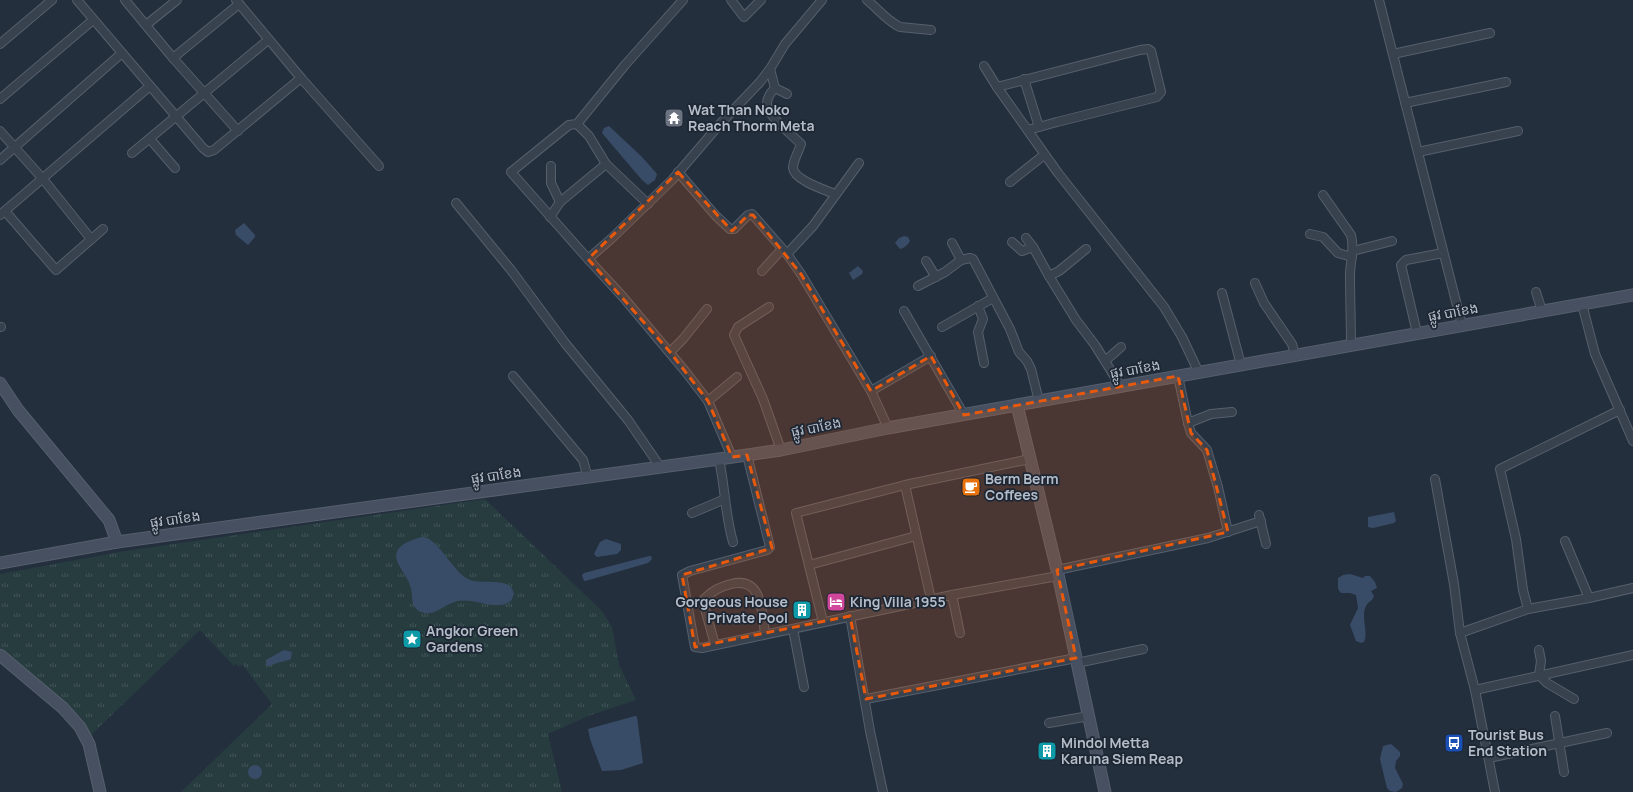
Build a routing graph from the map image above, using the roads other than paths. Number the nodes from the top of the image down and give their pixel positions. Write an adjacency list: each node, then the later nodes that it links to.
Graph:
1 (52, 0): 17 (street)
2 (76, 0): 12 (street)
3 (125, 0): 13 (street)
4 (177, 0): 13 (street)
5 (684, 0): 34 (street)
6 (730, 0): 7 (street)
7 (761, 0)
8 (822, 0): 22 (street)
9 (867, 0): 14 (street)
10 (1379, 0): 19 (street)
11 (237, 2): 16 (street); 20 (street)
12 (93, 20): 18 (street); 31 (street)
13 (146, 25): 20 (street)
14 (931, 30)
15 (1490, 33): 19 (street)
16 (268, 40): 23 (street); 29 (street)
17 (0, 44)
18 (122, 53): 26 (street); 41 (street)
19 (1393, 54): 32 (street)
20 (173, 58): 29 (street)
21 (984, 66): 27 (street)
22 (770, 69): 28 (street); 51 (street)
23 (301, 78): 38 (street); 48 (street)
24 (1024, 79): 27 (street); 35 (street); 35 (street)
25 (1506, 82): 32 (street)
26 (150, 86): 33 (street); 52 (street)
27 (997, 87): 36 (street)
28 (775, 88): 30 (street); 54 (street)
29 (204, 94): 33 (street); 38 (street)
30 (787, 94)
31 (0, 99)
32 (1405, 103): 42 (street)
33 (176, 116): 38 (street); 40 (street)
34 (577, 124): 47 (street); 60 (street)
35 (1039, 127): 36 (street)
36 (1028, 130): 44 (street)
37 (0, 131): 41 (street)
38 (238, 131)
39 (1518, 131): 42 (street)
40 (150, 139): 43 (street); 50 (street)
41 (15, 148): 45 (street); 52 (street)
42 (1418, 152): 71 (street)
43 (132, 154)
44 (1044, 155): 53 (street); 102 (street)
45 (0, 160)
46 (859, 163): 54 (street)
47 (606, 164): 56 (street); 58 (street)
48 (379, 166)
49 (551, 166): 56 (street)
50 (175, 168)
51 (678, 172): 58 (street); 70 (street)
52 (42, 179): 59 (street); 64 (street)
53 (1010, 182)
54 (835, 194): 70 (street)
55 (1323, 194): 72 (street)
56 (560, 202): 60 (street)
57 (456, 203): 123 (street)
58 (648, 204): 73 (street)
59 (3, 213): 64 (street)
60 (550, 217): 73 (street)
61 (103, 229): 64 (street)
62 (1310, 234): 72 (street)
63 (1026, 238): 68 (street)
64 (91, 239)
65 (1392, 241): 72 (street)
66 (1012, 242): 68 (street)
67 (952, 243): 74 (street)
68 (1034, 247): 78 (street)
69 (1086, 249): 78 (street)
70 (784, 252): 76 (street); 108 (street)
71 (1443, 253): 91 (street); 93 (street)
72 (1353, 254): 94 (street)
73 (588, 259): 96 (street)
74 (961, 260): 77 (street); 84 (street)
75 (926, 261): 77 (street)
76 (762, 271)
77 (936, 276): 80 (street)
78 (1049, 276): 99 (street)
79 (1255, 283): 97 (street)
80 (918, 286)
81 (1536, 292): 90 (street)
82 (1222, 293): 101 (street)
83 (1633, 294): 85 (street, ផ្លូវ បាខែង)
84 (993, 298): 86 (street); 110 (street)
85 (1582, 304): 90 (street, ផ្លូវ បាខែង); 112 (street)
86 (978, 306): 92 (street); 100 (street)
87 (769, 307): 118 (street)
88 (707, 309): 96 (street)
89 (904, 311): 98 (street)
90 (1542, 311): 91 (street, ផ្លូវ បាខែង)
91 (1462, 325): 93 (street, ផ្លូវ បាខែង)
92 (942, 327)
93 (1417, 333): 94 (street, ផ្លូវ បាខែង)
94 (1351, 345): 97 (street, ផ្លូវ បាខែង)
95 (1121, 347): 99 (street)
96 (670, 352): 109 (street)
97 (1295, 355): 101 (street, ផ្លូវ បាខែង)
98 (931, 356): 108 (street); 114 (street)
99 (1106, 361): 107 (street)
100 (984, 363)
101 (1241, 365): 102 (street, ផ្លូវ បាខែង)
102 (1199, 373): 104 (street, ផ្លូវ បាខែង)
103 (513, 376): 124 (street)
104 (1178, 376): 107 (street, ផ្លូវ បាខែង); 115 (street)
105 (737, 377): 109 (street)
106 (0, 383): 132 (street)
107 (1121, 387): 110 (street, ផ្លូវ បាខែង)
108 (871, 391): 116 (street)
109 (708, 401): 120 (street)
110 (1039, 401): 111 (street, ផ្លូវ បាខែង)
111 (1017, 405): 114 (street, ផ្លូវ បាខែង); 121 (street)
112 (1620, 410): 117 (street); 142 (street)
113 (1232, 412): 115 (street)
114 (964, 415): 116 (street, ផ្លូវ បាខែង)
115 (1188, 423): 129 (street)
116 (888, 428): 118 (street, ផ្លូវ បាខែង)
117 (1633, 441)
118 (781, 450): 119 (street, ផ្លូវ បាខែង)
119 (747, 455): 120 (street, ផ្លូវ បាខែង); 149 (street)
120 (732, 457): 122 (street, ផ្លូវ បាខែង)
121 (1030, 459): 126 (street); 137 (street)
122 (719, 460): 123 (street, ផ្លូវ បាខែង); 127 (street)
123 (661, 468): 124 (street, ផ្លូវ បាខែង)
124 (588, 478): 132 (street, ផ្លូវ បាខែង)
125 (1435, 479): 147 (street)
126 (905, 485): 130 (street); 136 (street)
127 (725, 499): 128 (street); 133 (street)
128 (692, 513)
129 (1228, 532): 134 (street); 137 (street)
130 (916, 536): 136 (street); 141 (street)
131 (1565, 541): 140 (street)
132 (117, 542): 135 (street, ផ្លូវ បាខែង)
133 (733, 542)
134 (1266, 544)
135 (0, 564)
136 (809, 565): 144 (street)
137 (1057, 573): 139 (street); 154 (street)
138 (1633, 588): 140 (street)
139 (952, 595): 141 (street); 146 (street)
140 (1589, 598): 142 (street)
141 (931, 599): 143 (street)
142 (1528, 609): 147 (street)
143 (850, 616): 144 (street); 159 (street)
144 (823, 622): 145 (street)
145 (793, 629): 148 (street); 156 (street)
146 (960, 633)
147 (1460, 633): 157 (street)
148 (766, 634): 149 (street); 149 (street)
149 (715, 645)
150 (1143, 649): 154 (street)
151 (1539, 650): 155 (street)
152 (0, 655): 167 (street)
153 (1633, 655): 155 (street)
154 (1077, 660): 159 (street); 160 (street)
155 (1539, 675): 157 (street); 158 (street)
156 (804, 686)
157 (1476, 690): 165 (street)
158 (1574, 699)
159 (866, 700): 168 (street)
160 (1089, 716): 162 (street); 169 (street)
161 (1555, 716): 164 (street)
162 (1048, 724)
163 (1607, 733): 164 (street)
164 (1560, 744): 165 (street); 166 (street)
165 (1489, 758): 170 (street)
166 (1564, 772)
167 (100, 792)
168 (883, 792)
169 (1105, 792)
170 (1495, 792)

